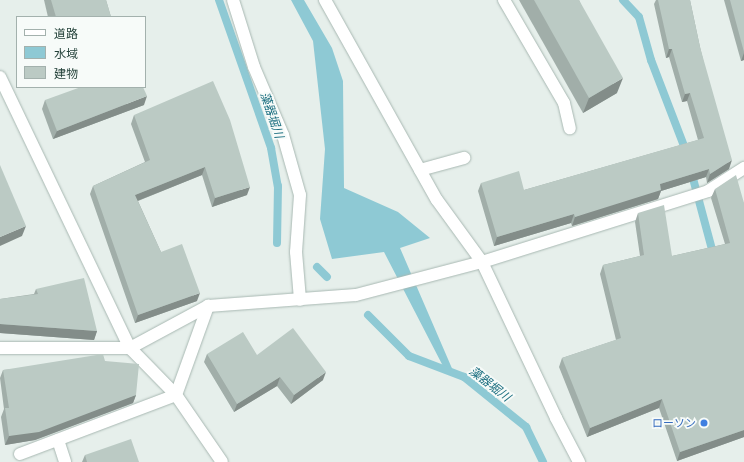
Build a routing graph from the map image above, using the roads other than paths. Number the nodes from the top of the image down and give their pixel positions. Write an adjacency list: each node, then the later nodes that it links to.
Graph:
1 (233, 0): 10 (street)
2 (325, 0): 8 (street)
3 (504, 0): 5 (street)
4 (0, 77): 13 (street)
5 (570, 128)
6 (464, 158): 8 (street)
7 (744, 168): 9 (street)
8 (420, 170): 9 (street)
9 (482, 262): 10 (street); 19 (street)
10 (300, 300): 11 (street)
11 (208, 306): 13 (street); 14 (street)
12 (0, 348): 13 (street)
13 (130, 348): 14 (street)
14 (176, 395): 15 (street); 18 (street)
15 (58, 440): 16 (street); 17 (street)
16 (20, 454)
17 (65, 462)
18 (222, 462)
19 (579, 462)

